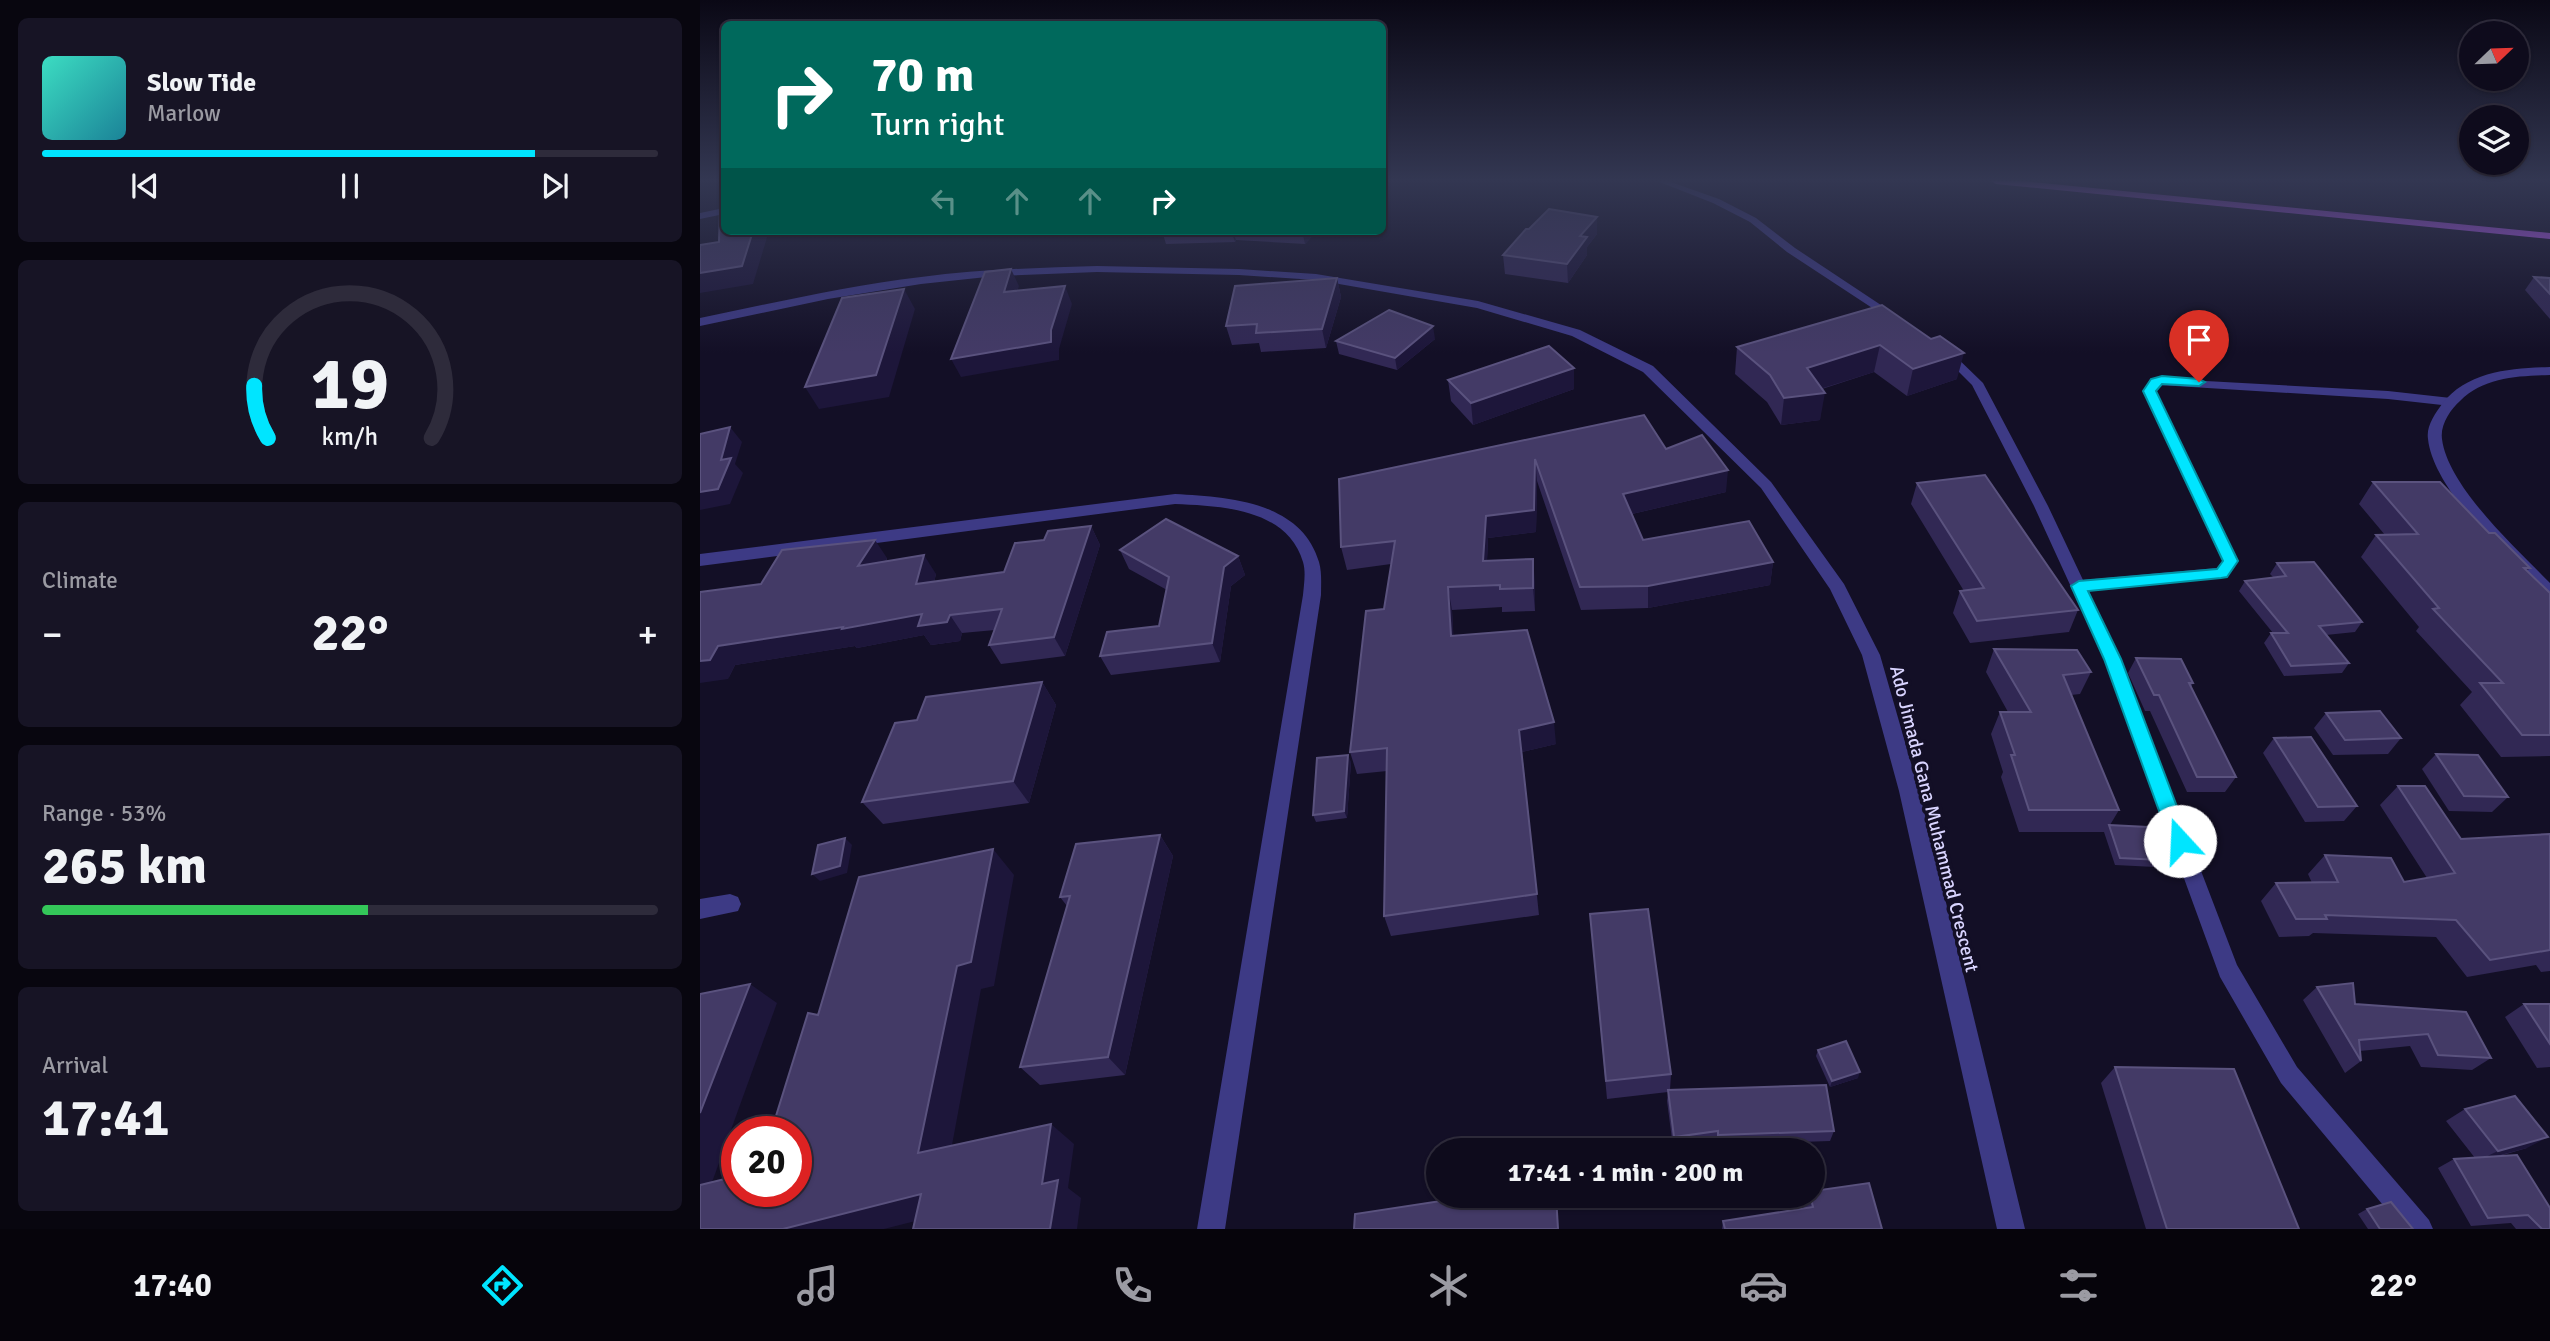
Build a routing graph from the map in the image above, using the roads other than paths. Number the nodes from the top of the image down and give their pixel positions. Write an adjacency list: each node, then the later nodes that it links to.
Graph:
1 (1776, 238): 3 (lane)
2 (700, 321): 13 (street, Ado Jimada Gana Muhammad Crescent)
3 (1903, 324)
4 (1936, 346): 8 (lane)
5 (2550, 371): 6 (street)
6 (2451, 402): 8 (lane); 9 (street)
7 (700, 560): 12 (street)
8 (2079, 586): 14 (lane)
9 (2550, 594)
10 (730, 904): 11 (street)
11 (700, 909)
12 (1211, 1229)
13 (2011, 1229)
14 (2420, 1229)

